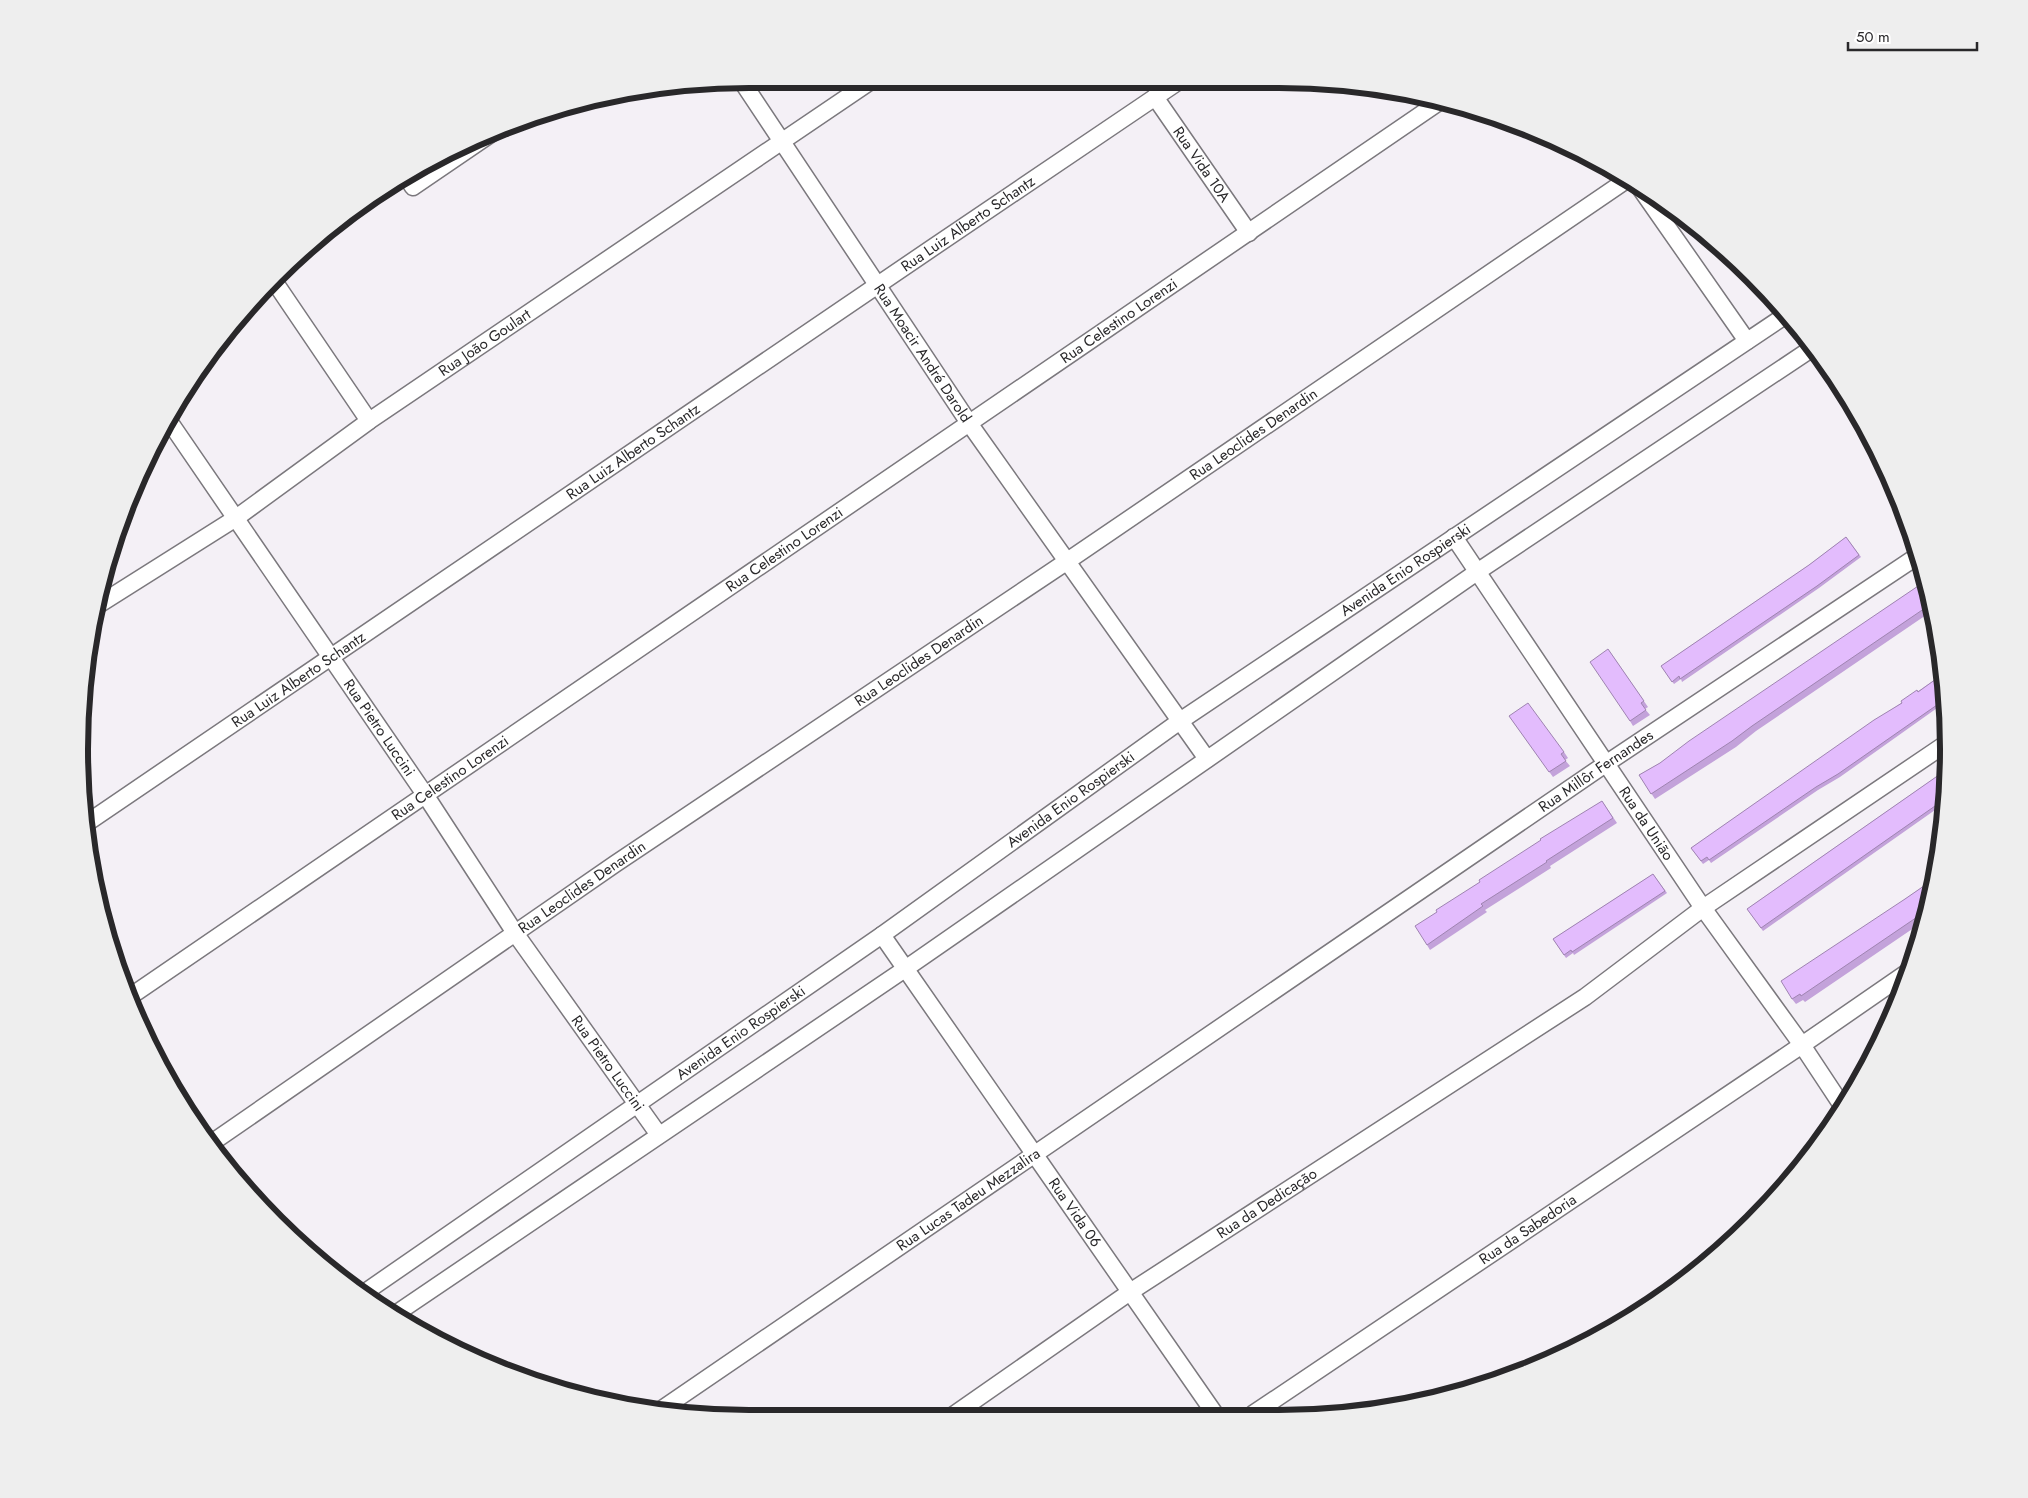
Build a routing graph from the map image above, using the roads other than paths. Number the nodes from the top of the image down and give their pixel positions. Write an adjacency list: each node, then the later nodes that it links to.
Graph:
1 (747, 88): 6 (street, Rua Moacir André Darold)
2 (860, 88): 6 (street, Rua João Goulart)
3 (1168, 88): 4 (street, Rua Luiz Alberto Schantz)
4 (1155, 97): 11 (street, Rua Vida 10A); 12 (street, Rua Luiz Alberto Schantz)
5 (1433, 106): 11 (street, Rua Celestino Lorenzi)
6 (782, 140): 12 (street, Rua Moacir André Darold); 17 (street, Rua João Goulart)
7 (427, 171): 8 (street)
8 (409, 182)
9 (1622, 183): 23 (street, Rua Leoclides Denardin)
10 (1649, 200): 15 (street)
11 (1249, 233): 18 (street, Rua Celestino Lorenzi)
12 (878, 283): 18 (street, Rua Moacir André Darold); 26 (street, Rua Luiz Alberto Schantz)
13 (277, 286): 17 (street)
14 (1781, 319): 15 (street, Avenida Enio Rospierski)
15 (1747, 341): 21 (street, Avenida Enio Rospierski)
16 (1807, 351): 24 (street)
17 (369, 420): 20 (street, Rua João Goulart)
18 (969, 423): 23 (street, Rua Moacir André Darold); 31 (street, Rua Celestino Lorenzi)
19 (172, 425): 20 (street, Rua Pietro Luccini)
20 (236, 518): 25 (street, Rua João Goulart); 26 (street, Rua Pietro Luccini)
21 (1454, 537): 24 (street, Rua da União); 27 (street, Avenida Enio Rospierski)
22 (1912, 559): 30 (street, Rua Millôr Fernandes)
23 (1066, 562): 27 (street, Rua Moacir André Darold); 34 (street, Rua Leoclides Denardin)
24 (1477, 572): 29 (street); 30 (street, Rua da União)
25 (105, 601)
26 (332, 658): 31 (street, Rua Pietro Luccini); 32 (street, Rua Luiz Alberto Schantz)
27 (1180, 721): 29 (street, Rua Moacir André Darold); 35 (street, Avenida Enio Rospierski)
28 (1940, 747): 33 (street, Rua da Dedicação)
29 (1207, 759): 36 (street)
30 (1607, 763): 33 (street, Rua da União); 38 (street, Rua Millôr Fernandes)
31 (426, 796): 34 (street, Rua Pietro Luccini); 39 (street, Rua Celestino Lorenzi)
32 (92, 819)
33 (1703, 908): 40 (street, Rua da União); 47 (street, Rua da Dedicação)
34 (515, 933): 42 (street, Rua Pietro Luccini); 44 (street, Rua Leoclides Denardin)
35 (882, 935): 36 (street, Rua Vida 06); 42 (street, Avenida Enio Rospierski)
36 (905, 970): 43 (street); 45 (street, Rua Vida 06)
37 (1899, 978): 40 (street, Rua da Sabedoria)
38 (1276, 991): 45 (street, Rua Lucas Tadeu Mezzalira)
39 (135, 993)
40 (1802, 1045): 41 (street, Rua da União); 52 (street, Rua da Sabedoria)
41 (1839, 1101)
42 (637, 1106): 43 (street, Rua Pietro Luccini); 46 (street, Avenida Enio Rospierski)
43 (659, 1135): 48 (street)
44 (216, 1140)
45 (1034, 1156): 47 (street, Rua Vida 06); 49 (street, Rua Lucas Tadeu Mezzalira)
46 (369, 1290)
47 (1130, 1292): 50 (street, Rua da Dedicação); 51 (street, Rua Vida 06)
48 (400, 1311)
49 (667, 1405)
50 (961, 1410)
51 (1213, 1410)
52 (1260, 1410)

